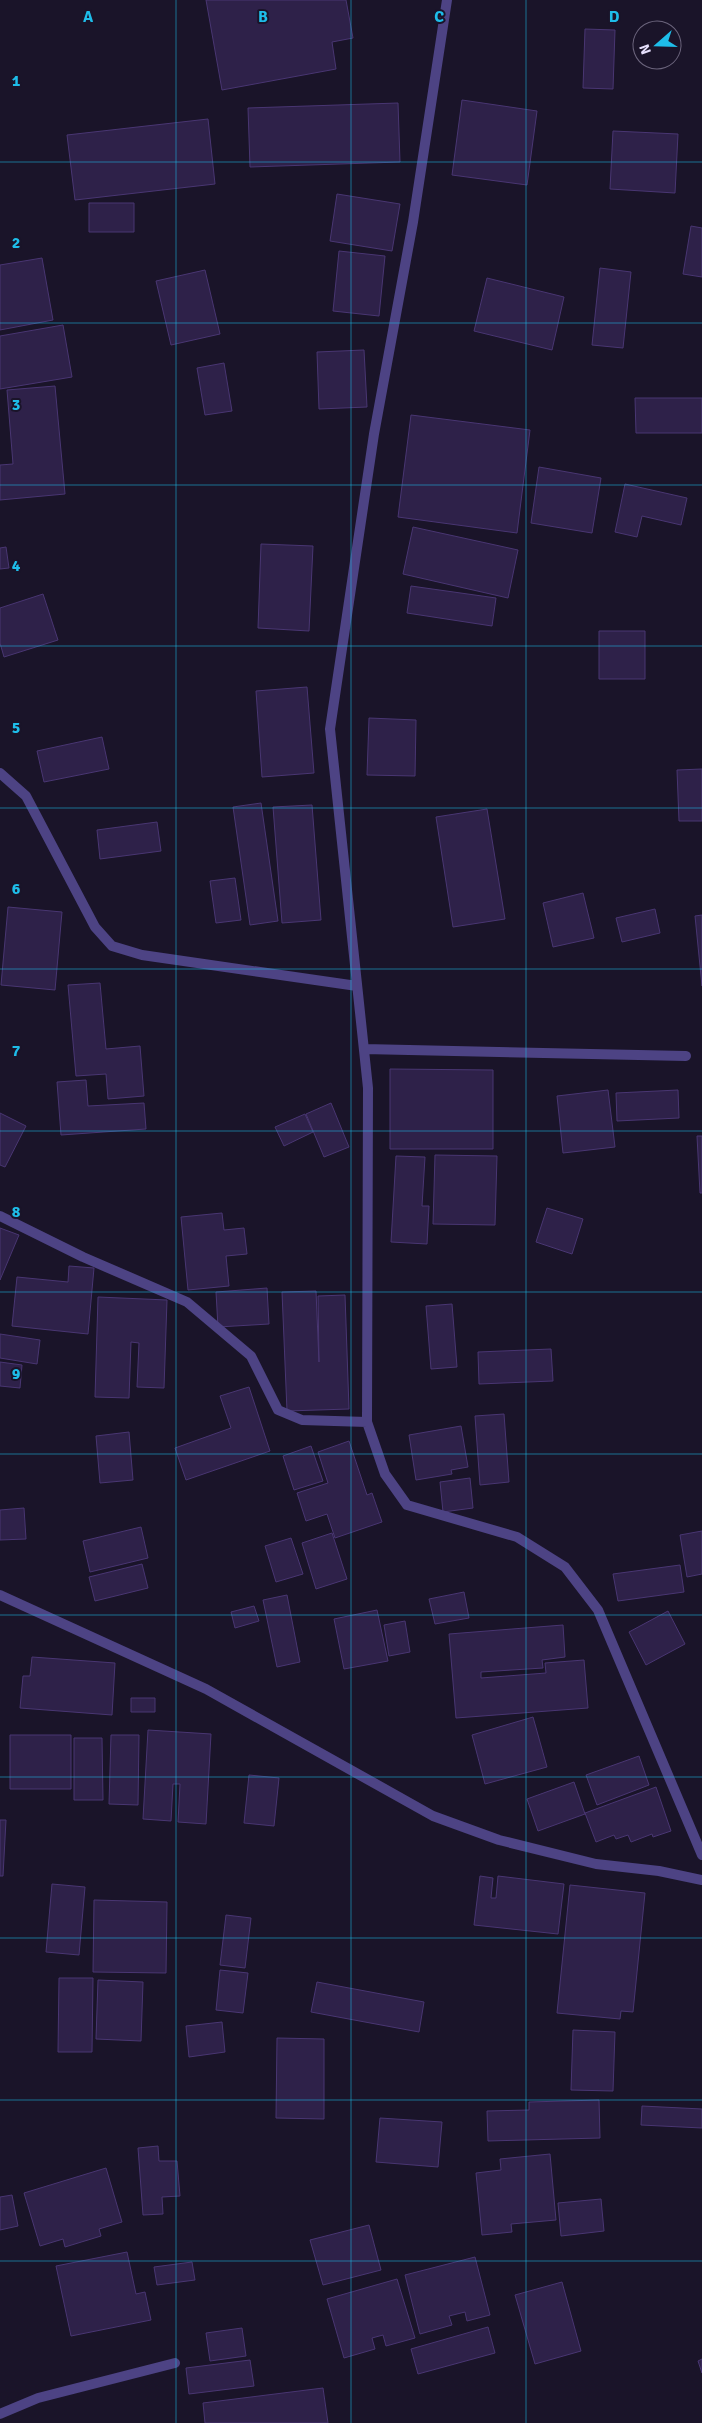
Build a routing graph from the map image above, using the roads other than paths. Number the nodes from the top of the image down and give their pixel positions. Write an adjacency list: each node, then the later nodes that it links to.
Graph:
1 (447, 0): 3 (street)
2 (0, 774): 3 (street)
3 (357, 986): 4 (street)
4 (364, 1049): 5 (street); 7 (street)
5 (686, 1056)
6 (0, 1216): 7 (street)
7 (367, 1422): 9 (street)
8 (0, 1595): 10 (street)
9 (702, 1855)
10 (702, 1880)
11 (176, 2363): 12 (street)
12 (0, 2414)

